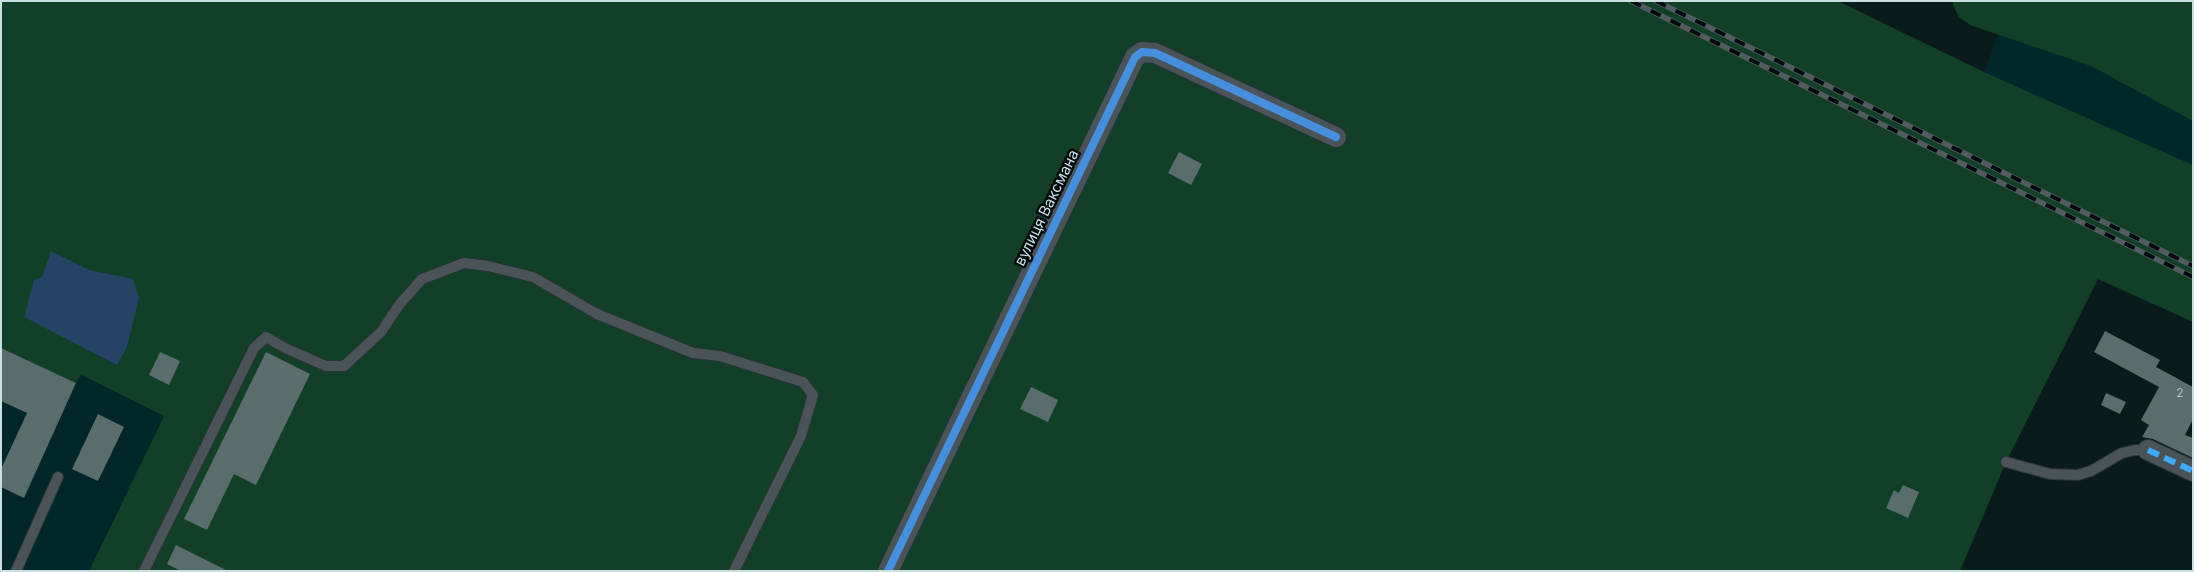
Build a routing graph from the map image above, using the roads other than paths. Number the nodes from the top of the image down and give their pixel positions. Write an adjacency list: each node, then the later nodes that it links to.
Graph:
1 (1336, 138): 9 (street, вулиця Ваксмана)
2 (2148, 450): 3 (lane); 4 (street)
3 (2006, 462)
4 (2193, 471)
5 (58, 477): 6 (lane)
6 (16, 571)
7 (144, 571): 8 (lane)
8 (734, 571)
9 (888, 571)

